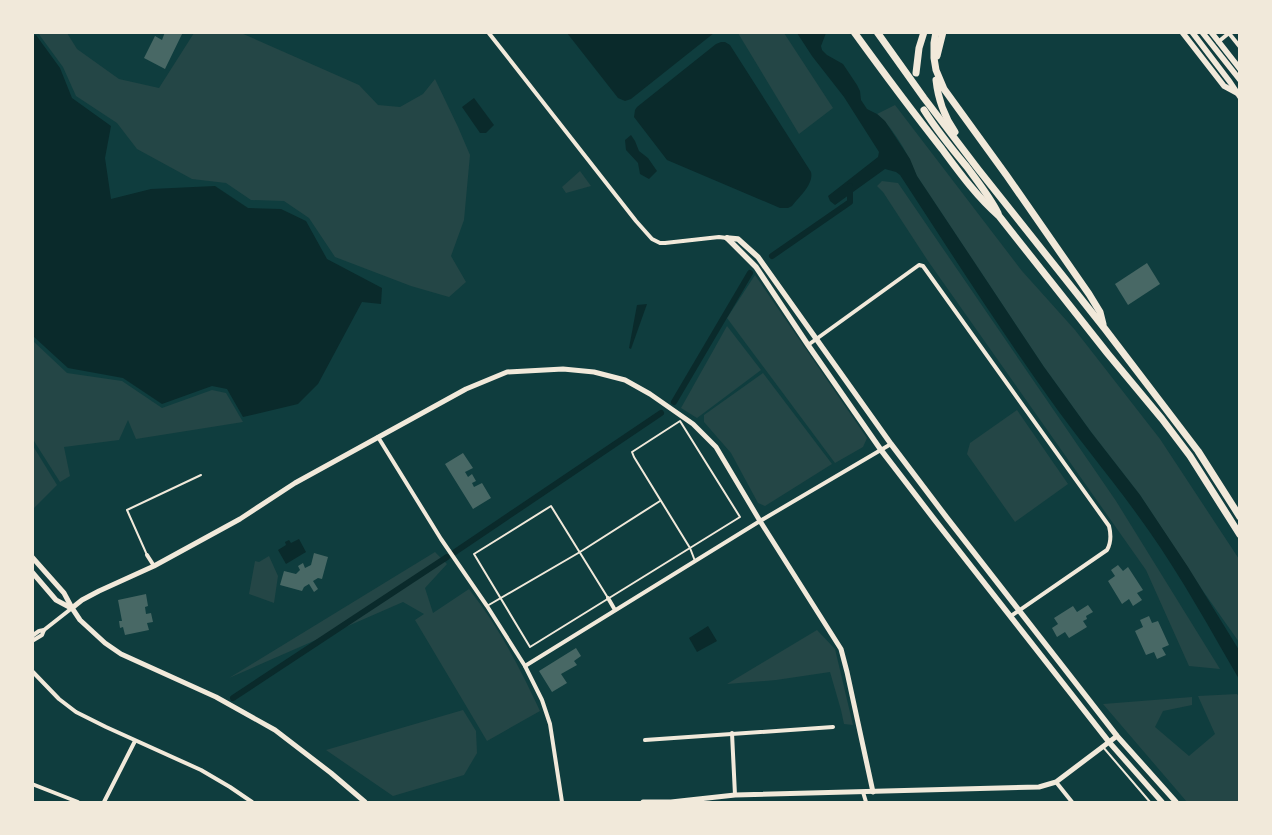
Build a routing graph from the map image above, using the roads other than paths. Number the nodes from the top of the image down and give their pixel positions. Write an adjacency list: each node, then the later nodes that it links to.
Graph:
1 (488, 32): 21 (street)
2 (854, 32): 20 (highway)
3 (877, 32): 19 (highway)
4 (924, 32): 15 (highway)
5 (936, 32): 22 (highway)
6 (943, 32): 19 (highway)
7 (1182, 32): 17 (main road)
8 (1192, 32): 17 (main road)
9 (1202, 32): 16 (main road)
10 (1211, 32): 12 (main road)
11 (1229, 33): 12 (street); 13 (street)
12 (1218, 42): 14 (main road)
13 (1240, 47)
14 (1240, 68)
15 (916, 73)
16 (1240, 80)
17 (1238, 95)
18 (924, 110): 20 (highway)
19 (978, 169): 22 (highway)
20 (999, 216): 32 (highway)
21 (727, 238): 23 (main road); 24 (main road)
22 (1105, 329): 30 (highway)
23 (816, 340): 24 (street); 26 (main road); 45 (street)
24 (808, 345): 27 (main road)
25 (378, 437): 31 (street); 38 (street); 42 (street)
26 (891, 444): 27 (street); 45 (main road)
27 (882, 450): 31 (street); 46 (main road)
28 (201, 475): 35 (lane)
29 (661, 501): 33 (lane); 33 (lane); 34 (lane)
30 (1240, 517)
31 (760, 521): 37 (street); 62 (street)
32 (1240, 535)
33 (690, 548): 37 (lane); 40 (lane)
34 (580, 552): 40 (lane); 41 (lane); 41 (lane)
35 (147, 555): 38 (street)
36 (32, 557): 43 (street)
37 (695, 560): 44 (street)
38 (154, 566): 43 (street)
39 (32, 572): 43 (street)
40 (608, 598): 41 (lane); 44 (street)
41 (501, 599): 42 (lane)
42 (487, 606): 50 (street)
43 (72, 608): 47 (street); 68 (street)
44 (615, 610): 50 (street)
45 (1018, 611): 46 (street); 54 (main road)
46 (1010, 616): 57 (main road)
47 (44, 630): 48 (street); 49 (street)
48 (32, 636)
49 (32, 641)
50 (525, 666): 69 (street)
51 (32, 671): 55 (street)
52 (834, 726): 53 (street)
53 (732, 733): 56 (street); 63 (street)
54 (1117, 736): 57 (street); 75 (main road)
55 (135, 740): 66 (street); 67 (street)
56 (645, 740)
57 (1109, 742): 58 (street); 74 (main road)
58 (1103, 747): 59 (street); 73 (lane)
59 (1056, 782): 62 (street); 72 (street)
60 (32, 784): 65 (street)
61 (863, 792): 62 (street); 63 (street); 71 (street)
62 (873, 792)
63 (735, 795): 64 (street)
64 (685, 801): 70 (street)
65 (78, 802)
66 (104, 802)
67 (252, 802)
68 (365, 802)
69 (562, 802)
70 (643, 802)
71 (866, 802)
72 (1072, 802)
73 (1150, 802)
74 (1162, 802)
75 (1176, 802)

